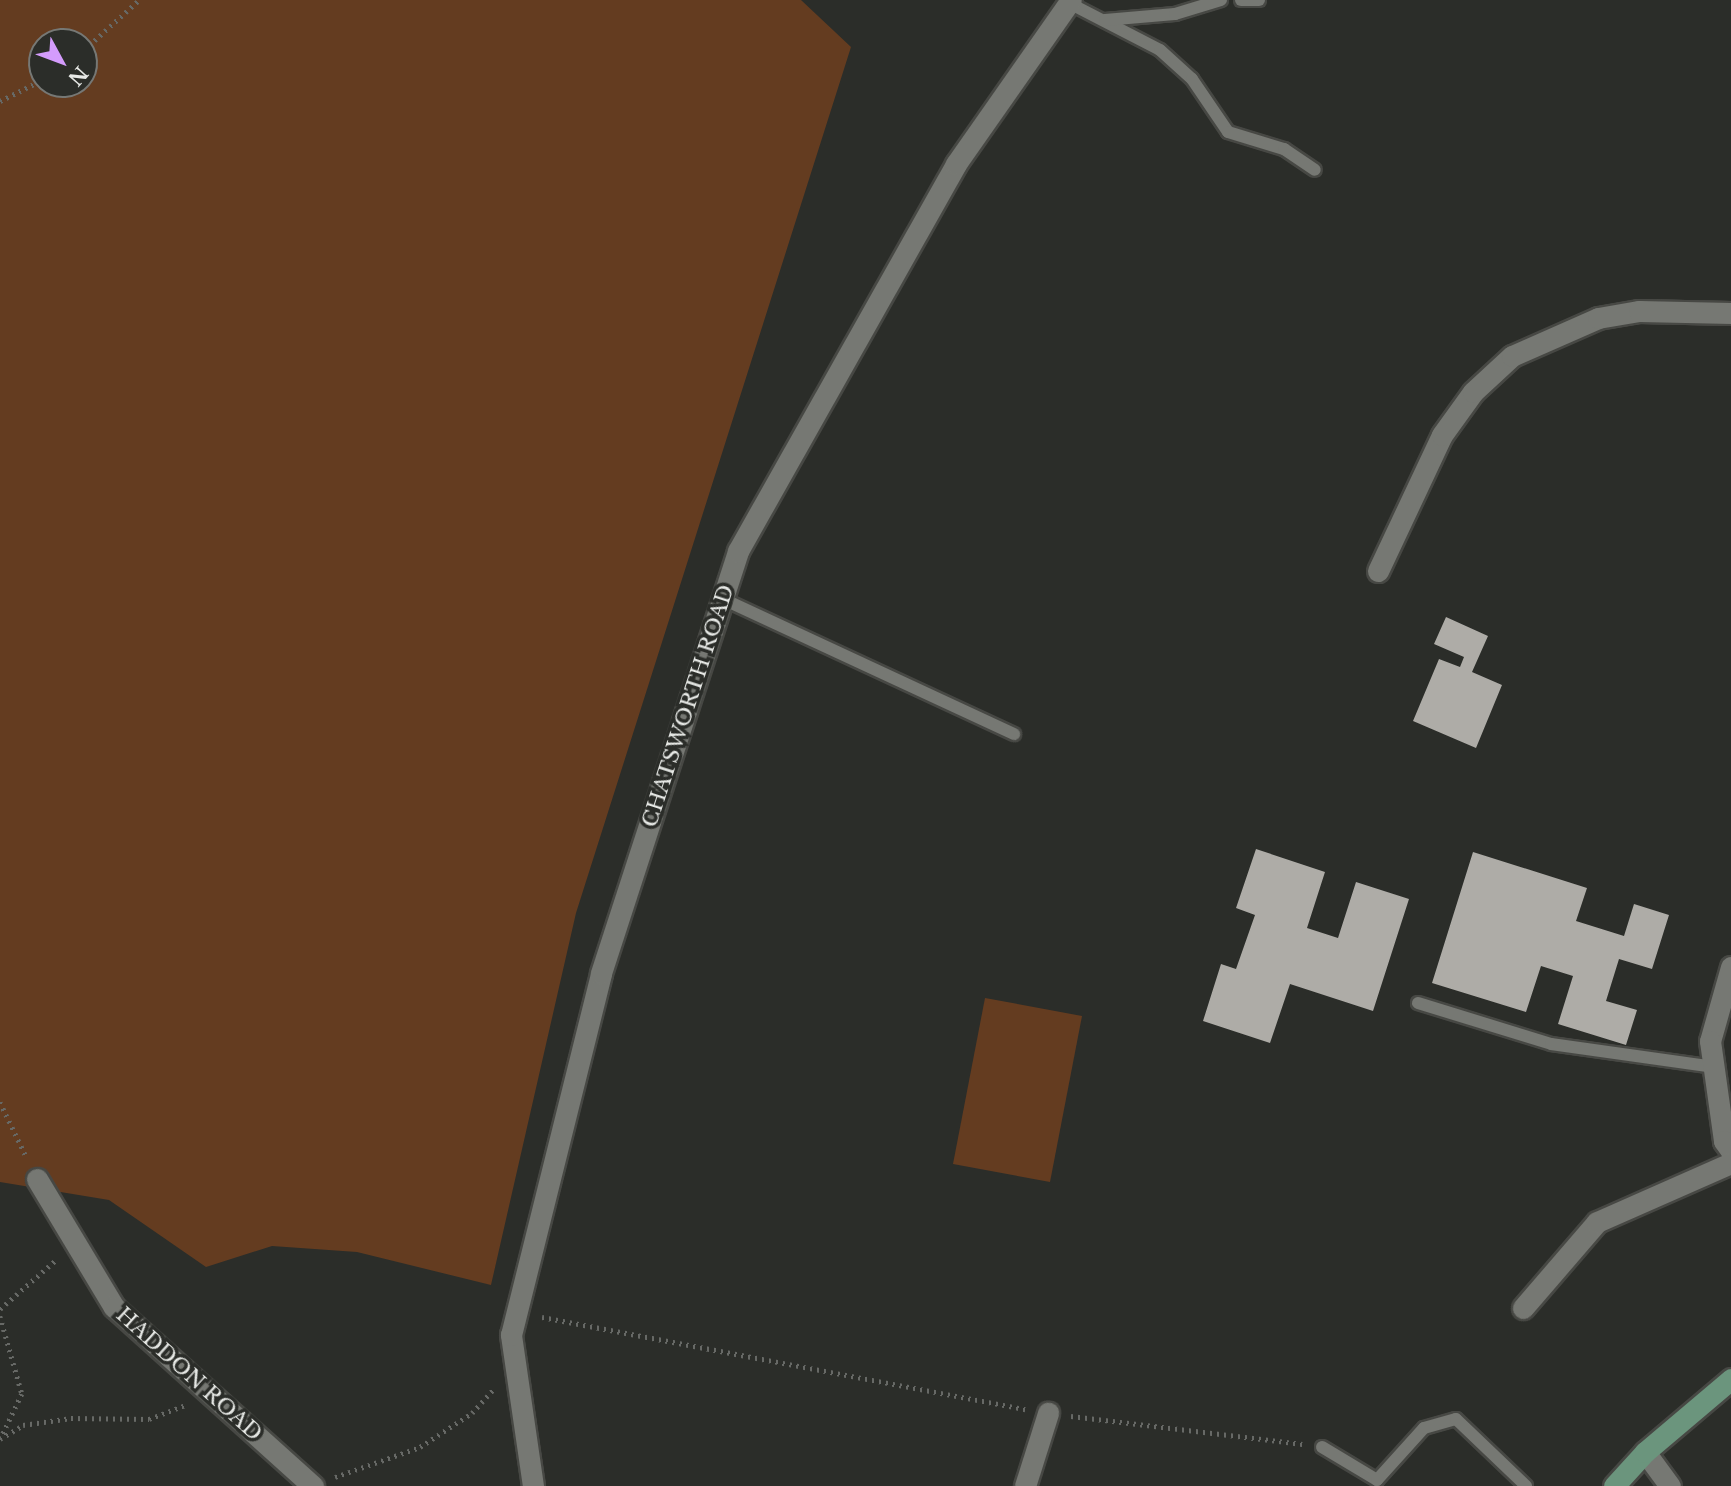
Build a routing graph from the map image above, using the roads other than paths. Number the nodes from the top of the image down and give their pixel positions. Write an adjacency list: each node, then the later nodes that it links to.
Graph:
1 (1221, 0): 5 (lane)
2 (1241, 0): 3 (lane)
3 (1259, 0)
4 (1070, 1): 5 (lane); 9 (street, CHATSWORTH ROAD)
5 (1102, 20): 6 (lane)
6 (1315, 170)
7 (1731, 313): 8 (street)
8 (1378, 571)
9 (723, 599): 10 (lane); 23 (street, CHATSWORTH ROAD)
10 (1014, 734)
11 (1731, 967): 13 (street)
12 (1418, 1003): 13 (lane)
13 (1714, 1067): 14 (street)
14 (1731, 1151)
15 (1731, 1163): 17 (street)
16 (37, 1179): 22 (street, HADDON ROAD)
17 (1523, 1308)
18 (1731, 1379): 21 (main road)
19 (1048, 1413): 24 (street)
20 (1322, 1447): 25 (lane)
21 (1645, 1452): 26 (main road); 27 (street)
22 (312, 1485)
23 (533, 1486)
24 (1025, 1486)
25 (1527, 1486)
26 (1614, 1486)
27 (1670, 1486)

